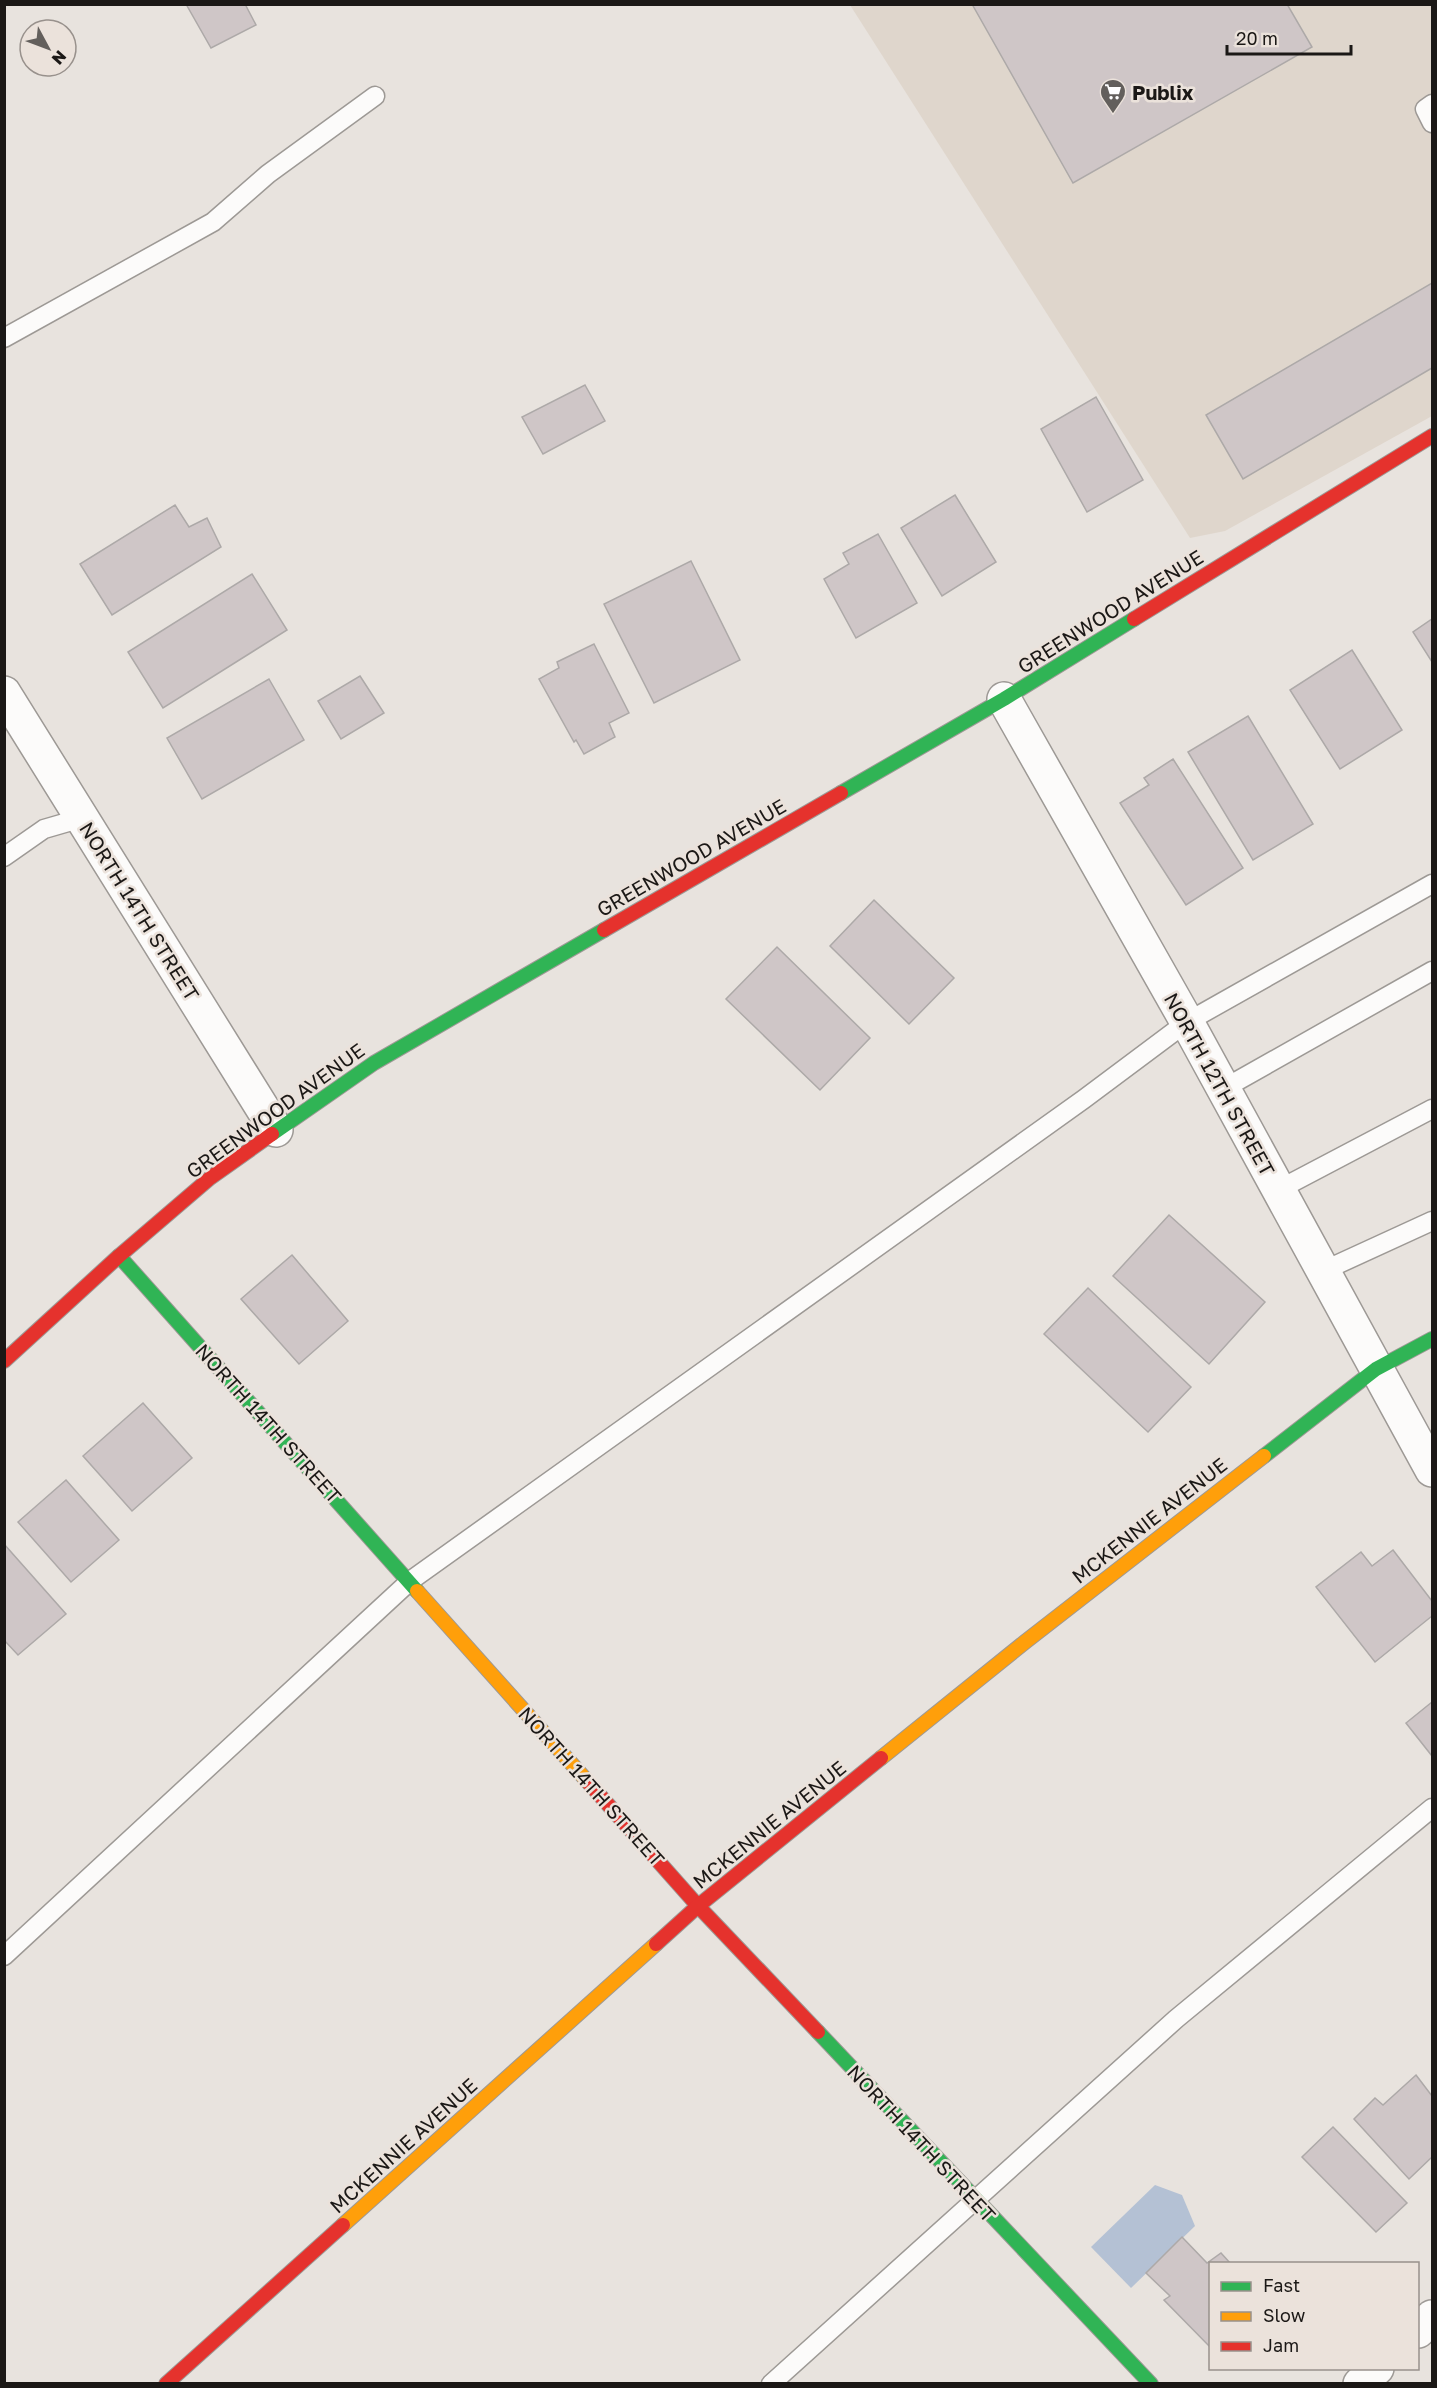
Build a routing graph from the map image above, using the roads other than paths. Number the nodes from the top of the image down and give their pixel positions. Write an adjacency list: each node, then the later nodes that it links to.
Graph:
1 (375, 96): 4 (lane)
2 (1432, 104): 3 (lane)
3 (1432, 123)
4 (4, 338)
5 (1432, 436): 7 (street, GREENWOOD AVENUE)
6 (4, 693): 8 (street, NORTH 14TH STREET)
7 (1004, 699): 12 (street, NORTH 12TH STREET); 15 (street, GREENWOOD AVENUE)
8 (82, 818): 9 (lane); 15 (street, NORTH 14TH STREET)
9 (4, 857)
10 (1432, 884): 12 (lane)
11 (1432, 971): 13 (lane)
12 (1186, 1022): 13 (street, NORTH 12TH STREET); 24 (lane)
13 (1223, 1089): 16 (street, NORTH 12TH STREET)
14 (1432, 1109): 16 (lane)
15 (276, 1130): 18 (street, GREENWOOD AVENUE)
16 (1278, 1190): 19 (street, NORTH 12TH STREET)
17 (1432, 1221): 19 (lane)
18 (119, 1256): 21 (street, GREENWOOD AVENUE); 24 (street, NORTH 14TH STREET)
19 (1323, 1271): 22 (street, NORTH 12TH STREET)
20 (1432, 1339): 22 (street, MCKENNIE AVENUE)
21 (4, 1361)
22 (1376, 1369): 23 (street, NORTH 12TH STREET); 26 (street, MCKENNIE AVENUE)
23 (1432, 1470)
24 (410, 1581): 26 (street, NORTH 14TH STREET); 27 (lane)
25 (1432, 1808): 28 (lane)
26 (698, 1906): 28 (street, NORTH 14TH STREET); 32 (street, MCKENNIE AVENUE)
27 (4, 1956)
28 (976, 2201): 33 (lane); 34 (street, NORTH 14TH STREET)
29 (1432, 2317): 30 (street)
30 (1419, 2330)
31 (1375, 2370): 35 (street)
32 (166, 2384)
33 (771, 2384)
34 (1151, 2384)
35 (1360, 2384)

